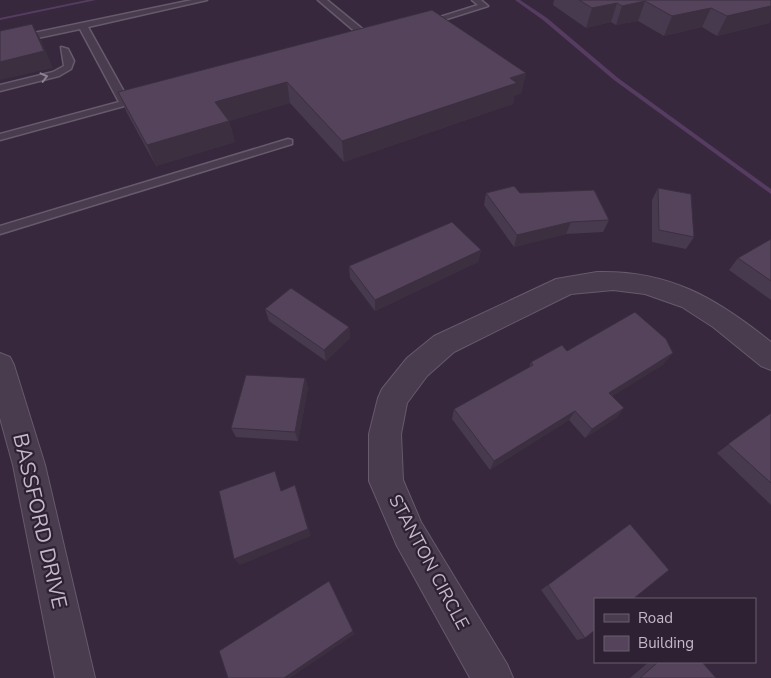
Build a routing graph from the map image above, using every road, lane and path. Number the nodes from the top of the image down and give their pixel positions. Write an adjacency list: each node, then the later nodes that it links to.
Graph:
1 (203, 0): 5 (lane)
2 (322, 0): 7 (lane)
3 (476, 0): 4 (lane)
4 (420, 24)
5 (83, 26): 6 (lane); 11 (lane)
6 (55, 30): 8 (lane); 9 (lane, one-way to 6)
7 (368, 38)
8 (0, 43)
9 (0, 88)
10 (142, 98): 11 (lane)
11 (125, 102): 12 (lane)
12 (0, 136)
13 (288, 142): 14 (lane)
14 (0, 230)
15 (771, 358): 18 (street, STANTON CIRCLE)
16 (0, 365): 17 (street, BASSFORD DRIVE)
17 (75, 678)
18 (493, 678)

